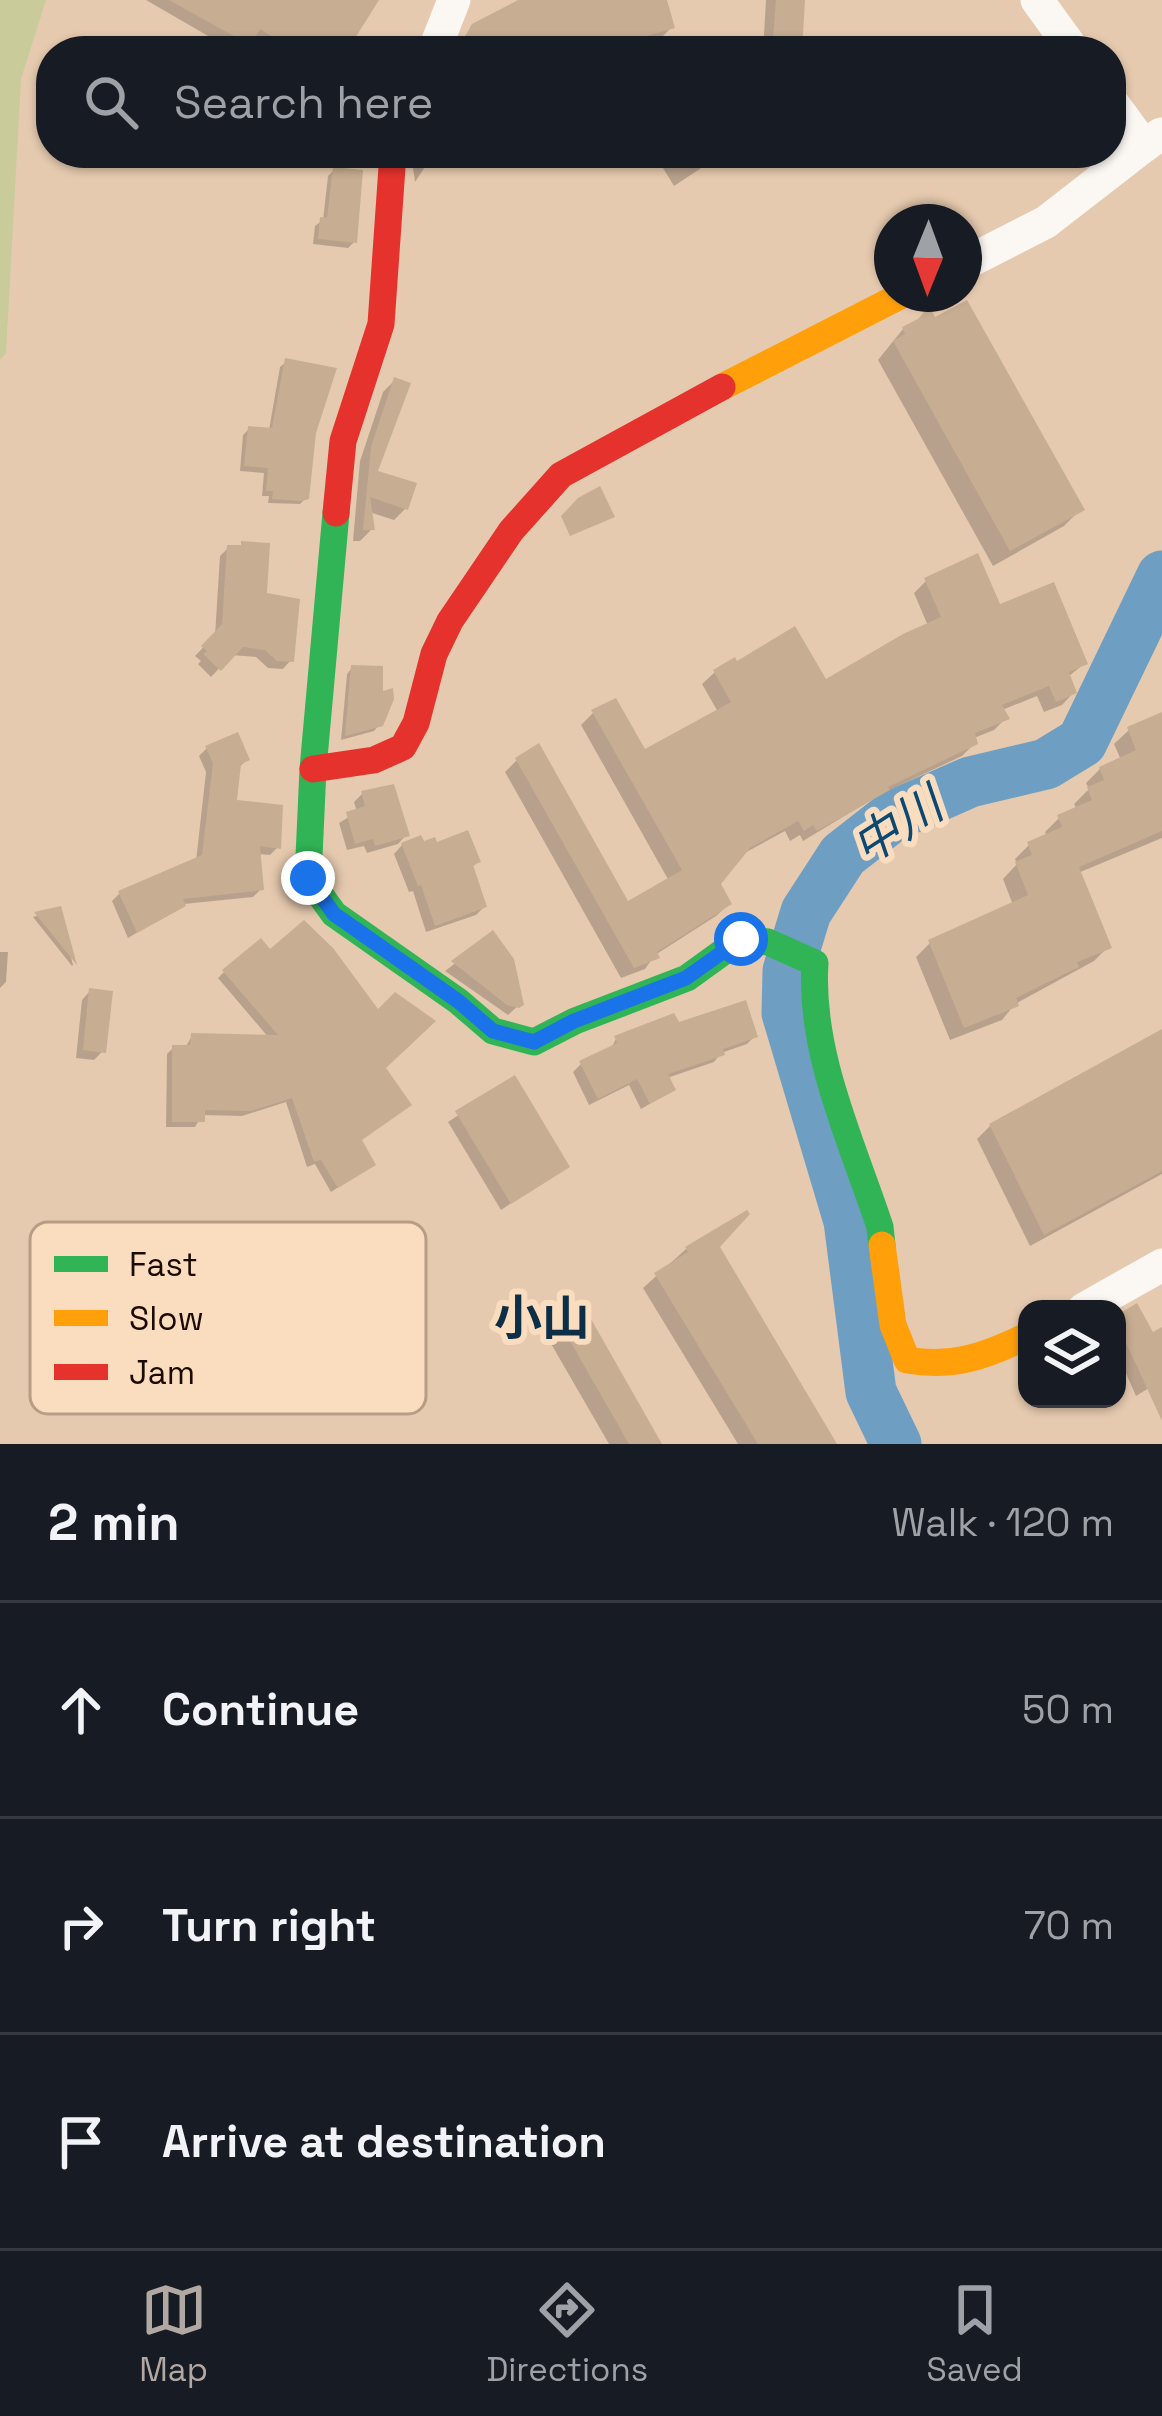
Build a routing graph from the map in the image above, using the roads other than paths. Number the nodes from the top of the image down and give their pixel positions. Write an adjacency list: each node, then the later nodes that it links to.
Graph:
1 (454, 0): 3 (street)
2 (1037, 0): 4 (street)
3 (440, 36)
4 (1063, 36)
5 (1126, 115): 6 (street)
6 (1153, 140): 7 (street)
7 (1126, 161)
8 (392, 168): 12 (street)
9 (1116, 168): 10 (street)
10 (982, 255)
11 (874, 309): 12 (street)
12 (313, 769): 15 (street)
13 (1162, 1265): 14 (street)
14 (1100, 1300)
15 (1018, 1340)

